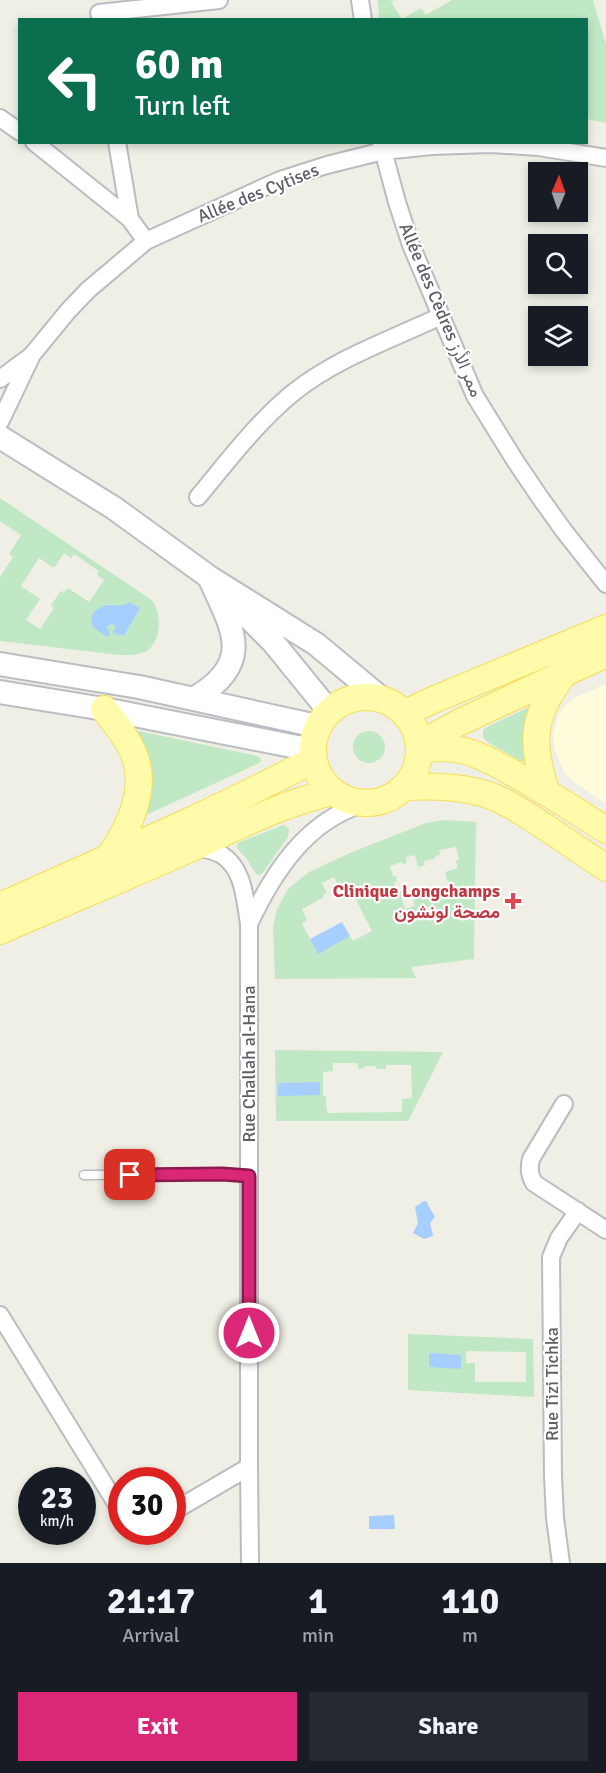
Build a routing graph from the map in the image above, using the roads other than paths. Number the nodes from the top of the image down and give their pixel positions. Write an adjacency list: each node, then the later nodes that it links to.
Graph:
1 (219, 0): 3 (street)
2 (360, 0): 4 (street)
3 (99, 11)
4 (363, 18)
5 (0, 118): 6 (street)
6 (18, 131)
7 (36, 144): 11 (street)
8 (117, 144): 11 (street)
9 (382, 147): 10 (street, Allée des Cytises); 12 (street, Allée des Cytises); 13 (street, Allée des Cèdres ممر الأرز)
10 (606, 158)
11 (130, 219): 12 (street)
12 (146, 241): 14 (street, Allée des Cytises)
13 (441, 316): 18 (street); 20 (street, Allée des Cèdres ممر الأرز)
14 (31, 356): 15 (street, Allée des Cytises); 16 (street, Allée des Cytises)
15 (0, 379)
16 (0, 422)
17 (0, 437): 19 (main road)
18 (198, 497)
19 (208, 577): 26 (main road); 27 (main road); 30 (main road)
20 (606, 584)
21 (606, 628): 29 (main road)
22 (606, 654): 24 (main road)
23 (0, 663): 26 (main road)
24 (566, 672): 31 (main road); 33 (main road)
25 (0, 692): 28 (main road)
26 (195, 698): 30 (main road)
27 (382, 699): 29 (main road); 30 (main road)
28 (104, 709): 30 (main road); 38 (main road)
29 (405, 713): 31 (main road)
30 (318, 737): 34 (main road); 38 (main road)
31 (419, 748): 32 (main road); 33 (main road)
32 (405, 787): 35 (main road); 39 (main road)
33 (546, 791): 36 (main road)
34 (332, 792): 35 (main road); 37 (main road)
35 (363, 804): 41 (street)
36 (606, 830)
37 (194, 847): 41 (street, Rue Challah al-Hana); 42 (main road)
38 (108, 858): 40 (main road)
39 (606, 868)
40 (0, 906)
41 (249, 924): 45 (street, Rue Challah al-Hana)
42 (0, 931)
43 (564, 1104): 46 (street)
44 (84, 1175): 45 (lane)
45 (249, 1176): 49 (street, Rue Challah al-Hana)
46 (578, 1211): 47 (street); 53 (street, Rue Tizi Tichka)
47 (606, 1230)
48 (0, 1315): 50 (street)
49 (249, 1467): 51 (street); 52 (street, Rue Challah al-Hana)
50 (108, 1490)
51 (186, 1504)
52 (250, 1563)
53 (561, 1563)

